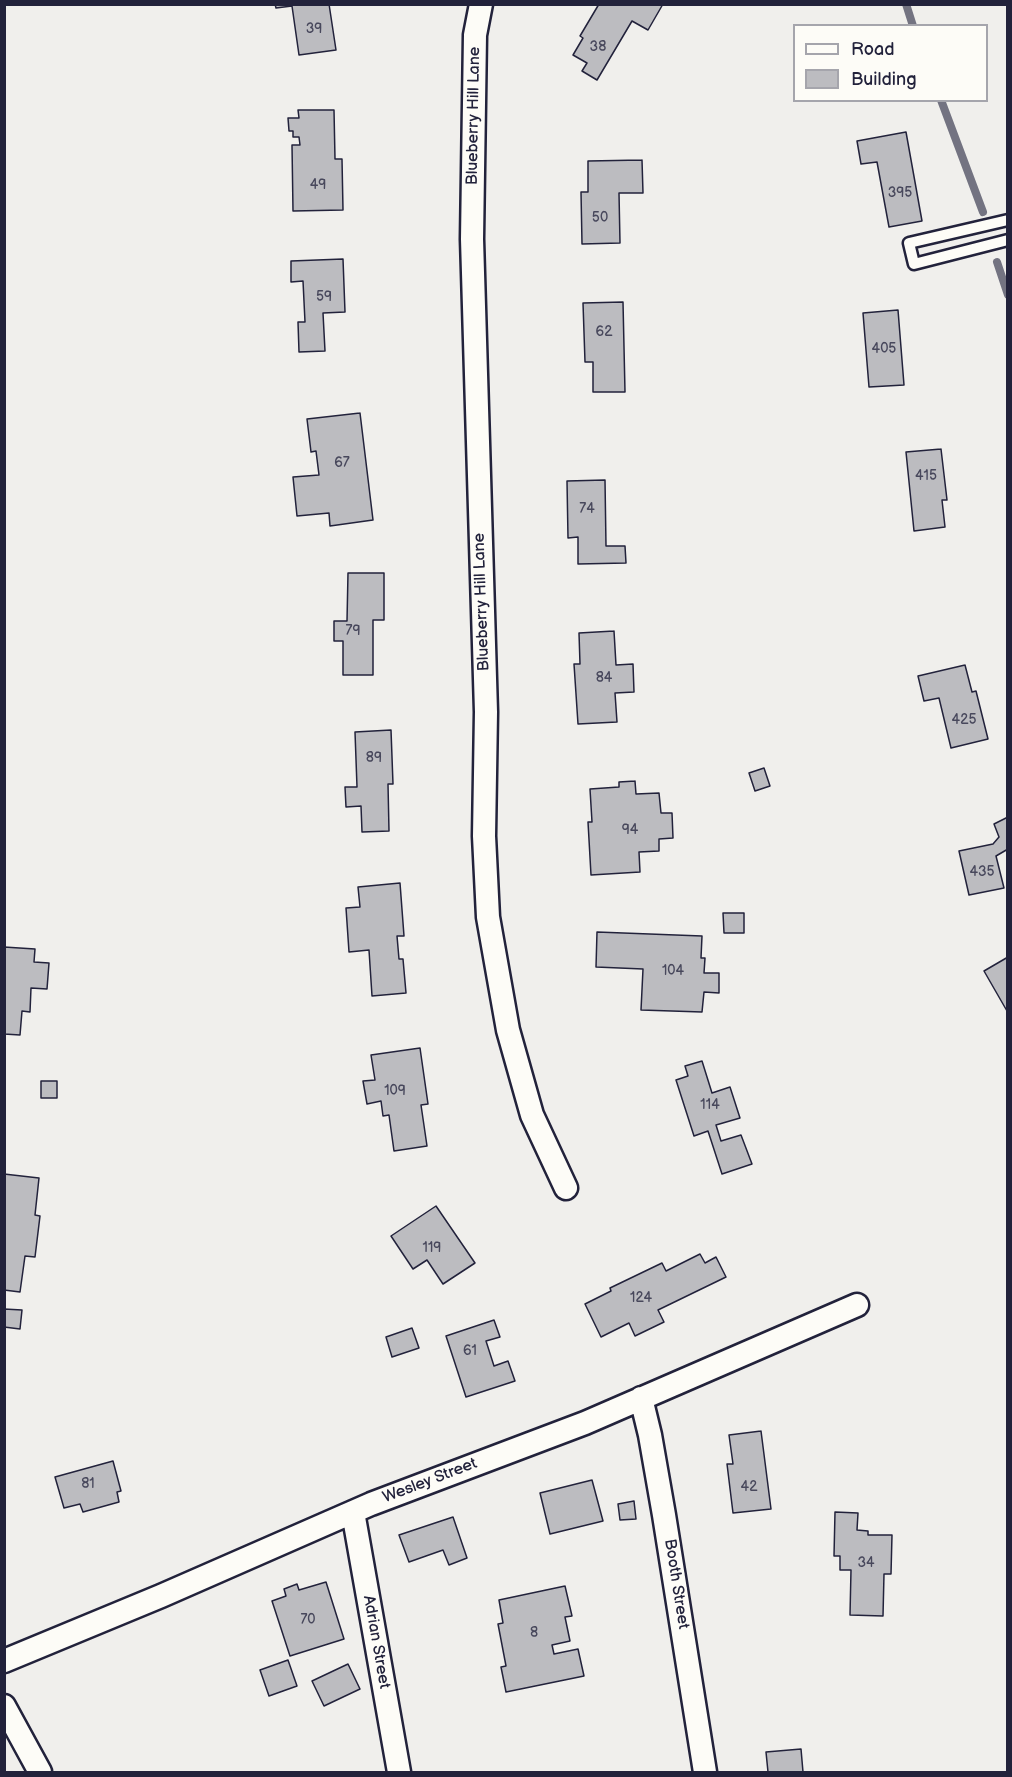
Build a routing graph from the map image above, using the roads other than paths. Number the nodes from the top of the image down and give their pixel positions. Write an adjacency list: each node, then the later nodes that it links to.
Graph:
1 (481, 4): 4 (street, Blueberry Hill Lane)
2 (1008, 220): 3 (lane)
3 (1008, 240)
4 (566, 1188)
5 (857, 1305): 6 (street, Wesley Street)
6 (640, 1398): 7 (street, Wesley Street); 12 (street, Booth Street)
7 (353, 1512): 8 (street, Wesley Street); 11 (street, Adrian Street)
8 (4, 1661)
9 (4, 1706): 10 (street)
10 (40, 1773)
11 (399, 1773)
12 (705, 1773)

